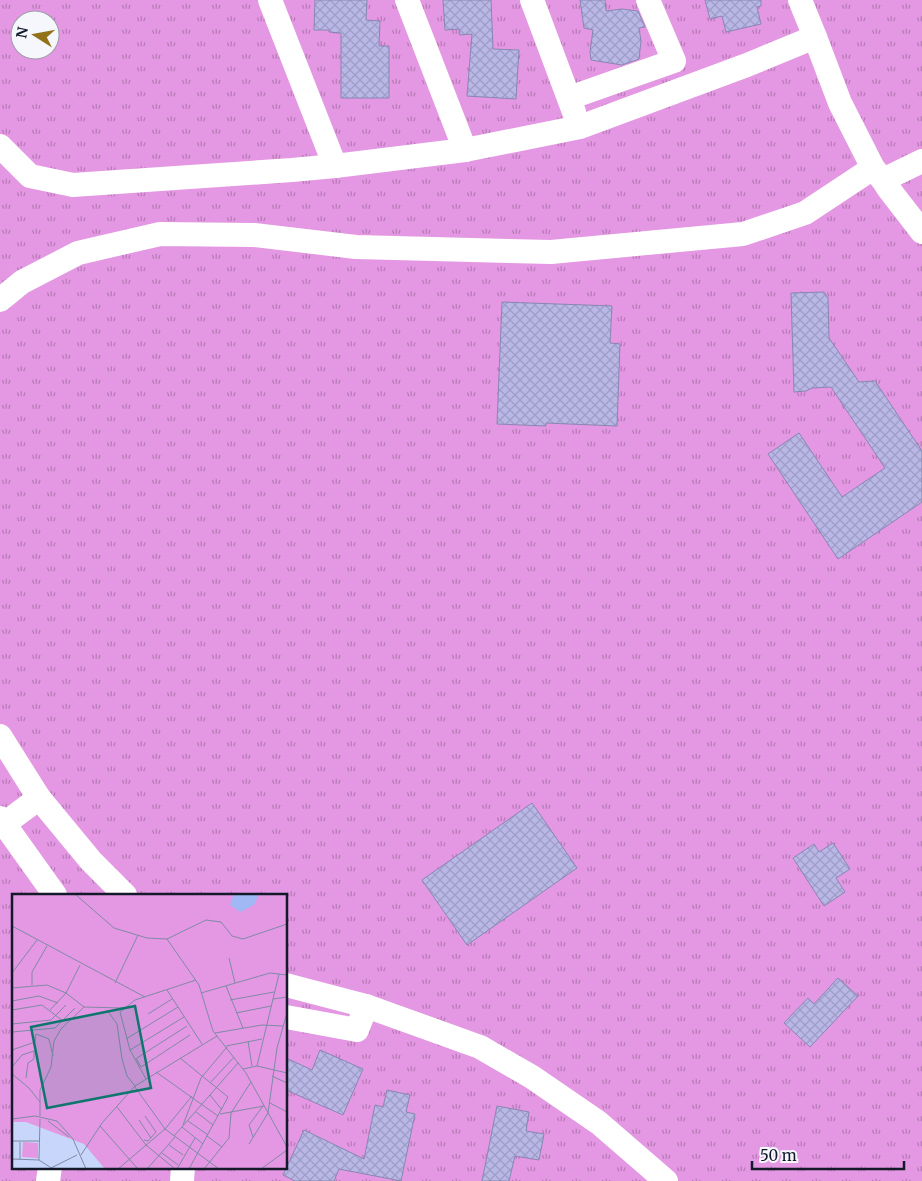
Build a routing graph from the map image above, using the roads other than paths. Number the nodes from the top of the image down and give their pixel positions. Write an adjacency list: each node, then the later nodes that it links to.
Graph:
1 (270, 0): 12 (street)
2 (407, 0): 10 (street)
3 (532, 0): 7 (street)
4 (648, 0): 7 (street)
5 (800, 0): 6 (street)
6 (815, 38): 8 (street); 13 (street)
7 (569, 98): 8 (street)
8 (580, 127): 10 (street)
9 (0, 146): 12 (street)
10 (466, 150): 12 (street)
11 (922, 161): 13 (street)
12 (335, 166)
13 (878, 174): 14 (street); 15 (street)
14 (922, 232)
15 (0, 300)
16 (0, 736): 17 (street)
17 (39, 798): 18 (street); 20 (street)
18 (1, 823): 19 (street)
19 (54, 894)
20 (124, 894)
21 (288, 986): 22 (street)
22 (366, 1006): 23 (street); 28 (street)
23 (288, 1017)
24 (50, 1168): 26 (street)
25 (183, 1168): 27 (street)
26 (48, 1181)
27 (182, 1181)
28 (666, 1181)

